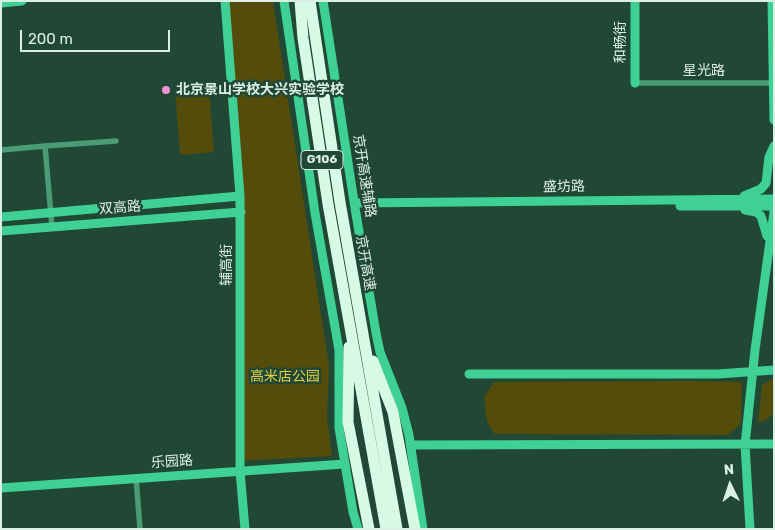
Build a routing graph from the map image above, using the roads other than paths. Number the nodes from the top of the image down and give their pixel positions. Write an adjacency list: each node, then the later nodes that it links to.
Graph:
1 (22, 1): 9 (street)
2 (225, 1): 17 (street, 辅高街)
3 (284, 1): 37 (street)
4 (300, 1): 30 (highway, 京开高速 / G106)
5 (310, 1): 30 (highway, 京开高速 / G106)
6 (323, 1): 20 (street, 京开高速辅路)
7 (635, 1): 10 (street, 和畅街)
8 (772, 1): 11 (street)
9 (1, 3)
10 (635, 83): 11 (street, 星光路)
11 (773, 83): 12 (street)
12 (774, 120)
13 (116, 141): 14 (street)
14 (45, 146): 16 (street); 25 (street)
15 (774, 146): 19 (street)
16 (1, 150)
17 (240, 196): 23 (street, 辅高街); 25 (street, 双高路)
18 (774, 198): 19 (street, 盛坊路)
19 (733, 199): 20 (street, 盛坊路)
20 (354, 206): 21 (street, 盛坊路); 36 (street, 京开高速辅路)
21 (715, 206): 22 (street, 盛坊路); 29 (street)
22 (774, 206)
23 (241, 212): 27 (street, 双高路); 38 (street, 辅高街)
24 (774, 212): 29 (street)
25 (50, 214): 26 (street, 双高路); 27 (street)
26 (1, 218): 28 (street)
27 (52, 227): 28 (street, 双高路)
28 (2, 231)
29 (771, 248): 32 (street)
30 (354, 316): 44 (highway); 45 (highway, 京开高速 / G106); 46 (highway, 京开高速 / G106); 47 (highway)
31 (774, 370): 32 (street)
32 (753, 372): 33 (street); 35 (street)
33 (469, 374)
34 (774, 444): 35 (street)
35 (745, 445): 36 (street); 49 (street)
36 (411, 446): 48 (street, 京开高速辅路)
37 (344, 464): 38 (street, 乐园路); 43 (street)
38 (240, 471): 39 (street, 乐园路); 42 (street, 辅高街)
39 (136, 478): 40 (street, 乐园路); 41 (street)
40 (1, 488)
41 (140, 529)
42 (245, 529)
43 (358, 529)
44 (369, 529)
45 (386, 529)
46 (397, 529)
47 (415, 529)
48 (423, 529)
49 (750, 529)

